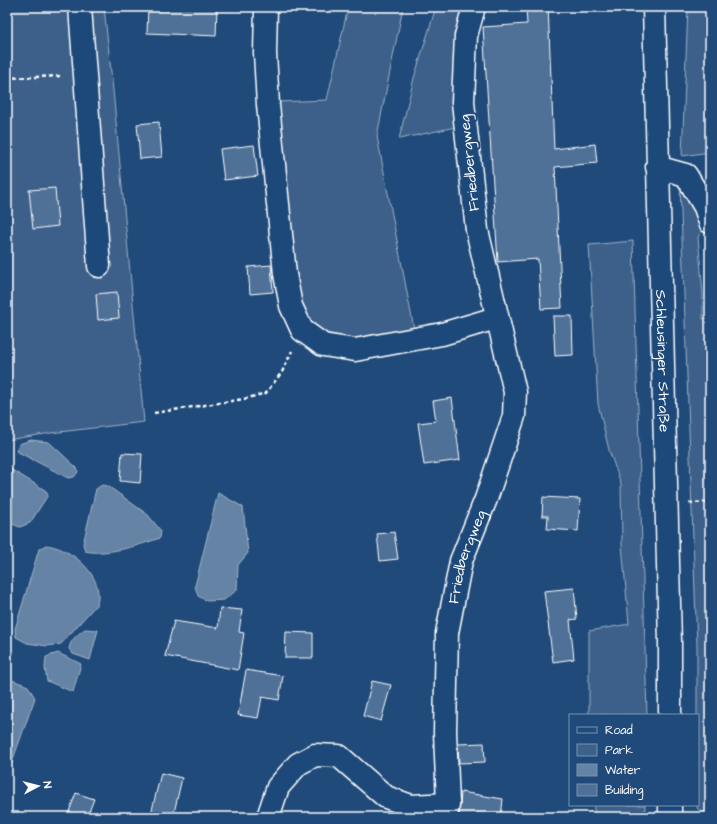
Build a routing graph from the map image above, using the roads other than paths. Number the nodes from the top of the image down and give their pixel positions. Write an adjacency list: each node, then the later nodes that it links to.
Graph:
1 (80, 7): 7 (street)
2 (266, 7): 8 (street)
3 (474, 7): 8 (street, Friedbergweg)
4 (654, 7): 5 (street, Schleusinger Straße)
5 (657, 167): 6 (street); 9 (street, Schleusinger Straße)
6 (710, 222)
7 (99, 266)
8 (496, 318): 11 (street, Friedbergweg)
9 (670, 714)
10 (670, 806): 13 (street)
11 (447, 811): 12 (street, Friedbergweg)
12 (268, 817)
13 (670, 817)

